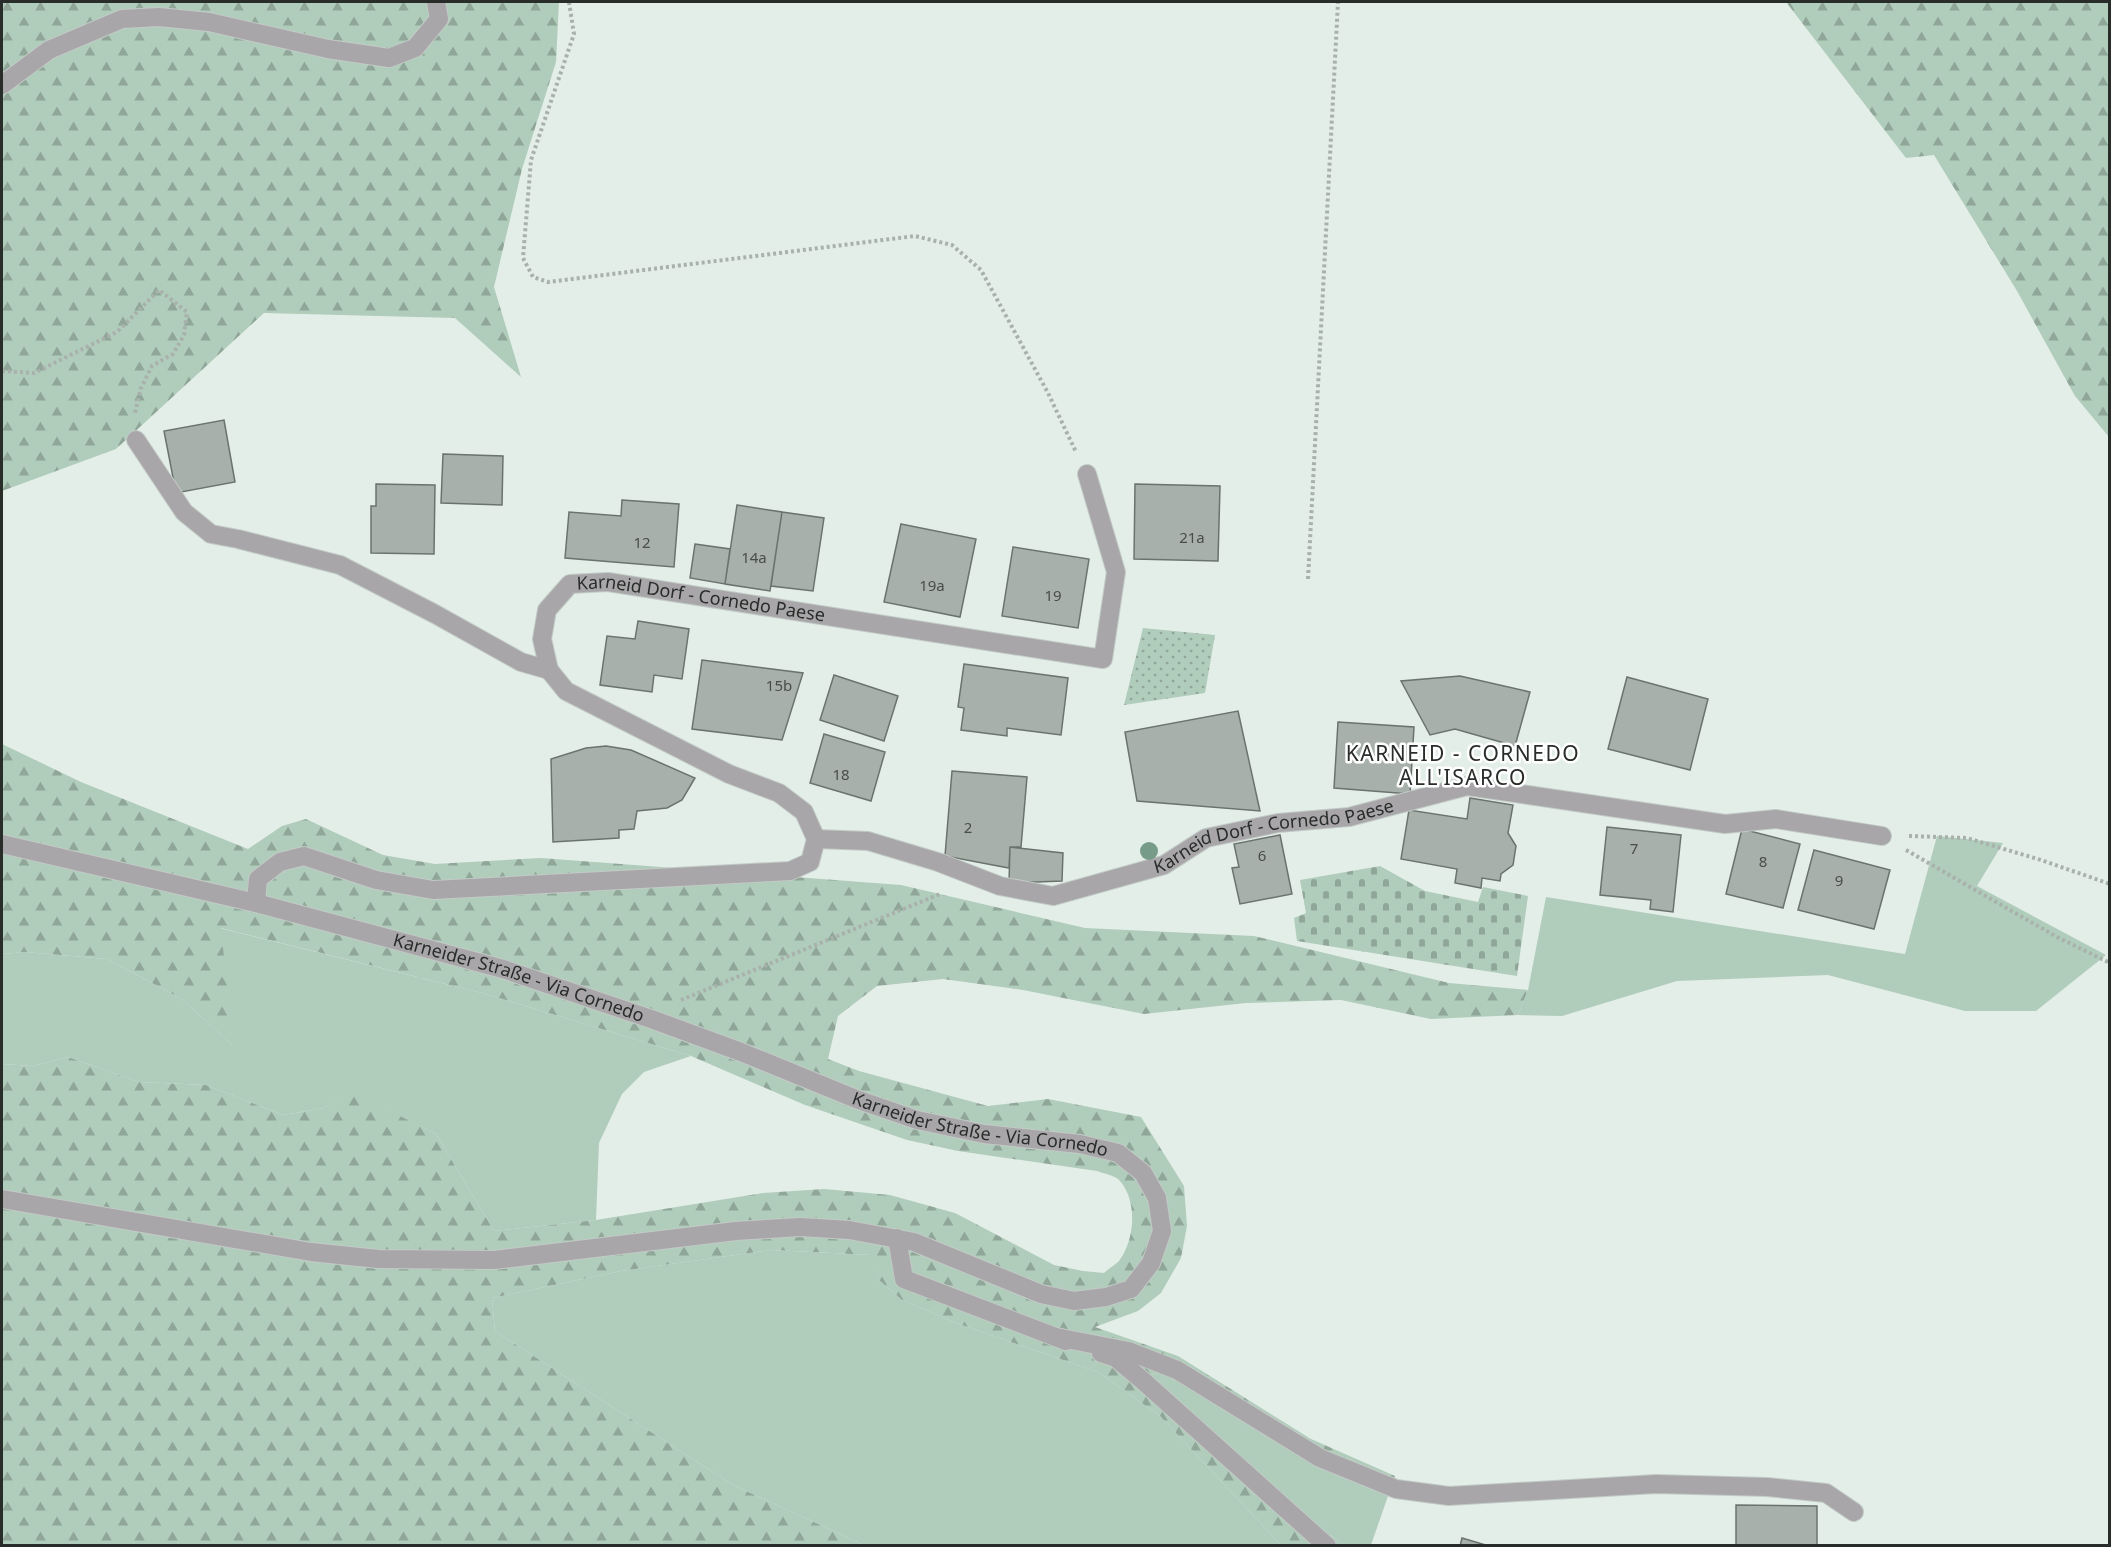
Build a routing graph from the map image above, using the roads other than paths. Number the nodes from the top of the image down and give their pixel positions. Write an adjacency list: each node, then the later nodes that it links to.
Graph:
1 (436, 2): 2 (street)
2 (2, 85)
3 (136, 440): 5 (street)
4 (1087, 474): 5 (street, Karneid Dorf - Cornedo Paese)
5 (549, 670): 7 (street, Karneid Dorf - Cornedo Paese)
6 (1882, 836): 7 (street, Karneid Dorf - Cornedo Paese)
7 (816, 839): 9 (street)
8 (2, 844): 9 (street, Karneider Straße - Via Cornedo)
9 (256, 903): 11 (street, Karneider Straße - Via Cornedo)
10 (2, 1199): 11 (street, Karneider Straße - Via Cornedo)
11 (897, 1238): 12 (street)
12 (1056, 1337): 13 (street); 14 (street)
13 (1854, 1512)
14 (1327, 1545)

